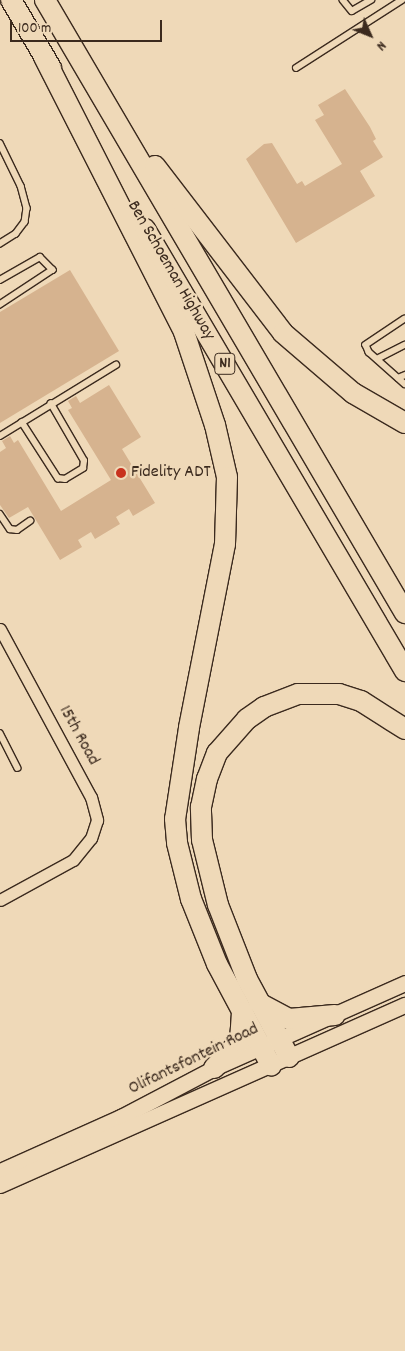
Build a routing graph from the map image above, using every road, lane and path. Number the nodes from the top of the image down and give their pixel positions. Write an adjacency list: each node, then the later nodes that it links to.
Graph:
1 (11, 0): 7 (highway, Ben Schoeman Highway / N1)
2 (45, 0): 6 (highway, Ben Schoeman Highway / N1)
3 (343, 0): 4 (lane)
4 (371, 0)
5 (402, 0): 8 (lane)
6 (71, 45): 22 (highway); 26 (highway, Ben Schoeman Highway / N1)
7 (44, 58): 28 (highway, Ben Schoeman Highway / N1); 35 (highway)
8 (296, 68)
9 (0, 143): 10 (lane)
10 (0, 244)
11 (0, 280): 12 (lane)
12 (0, 305)
13 (405, 319): 15 (lane)
14 (405, 345): 15 (lane)
15 (377, 360): 18 (lane)
16 (116, 365): 20 (lane)
17 (405, 375): 18 (lane)
18 (398, 378): 19 (lane)
19 (405, 384)
20 (51, 404): 21 (lane); 21 (lane)
21 (22, 422): 23 (lane)
22 (405, 423)
23 (0, 436)
24 (0, 514): 25 (lane)
25 (30, 522)
26 (405, 613)
27 (0, 629): 32 (street, 15th Road)
28 (405, 671)
29 (405, 729): 35 (highway)
30 (0, 733): 31 (lane)
31 (18, 768)
32 (0, 900)
33 (405, 984): 36 (main road, Olifantsfontein Road)
34 (405, 1005): 37 (main road, Olifantsfontein Road)
35 (250, 1006): 36 (highway); 37 (highway); 38 (highway)
36 (335, 1015): 37 (main road, Olifantsfontein Road)
37 (276, 1053): 38 (main road, Olifantsfontein Road); 39 (main road, Olifantsfontein Road)
38 (214, 1068): 39 (main road, Olifantsfontein Road)
39 (2, 1182)

